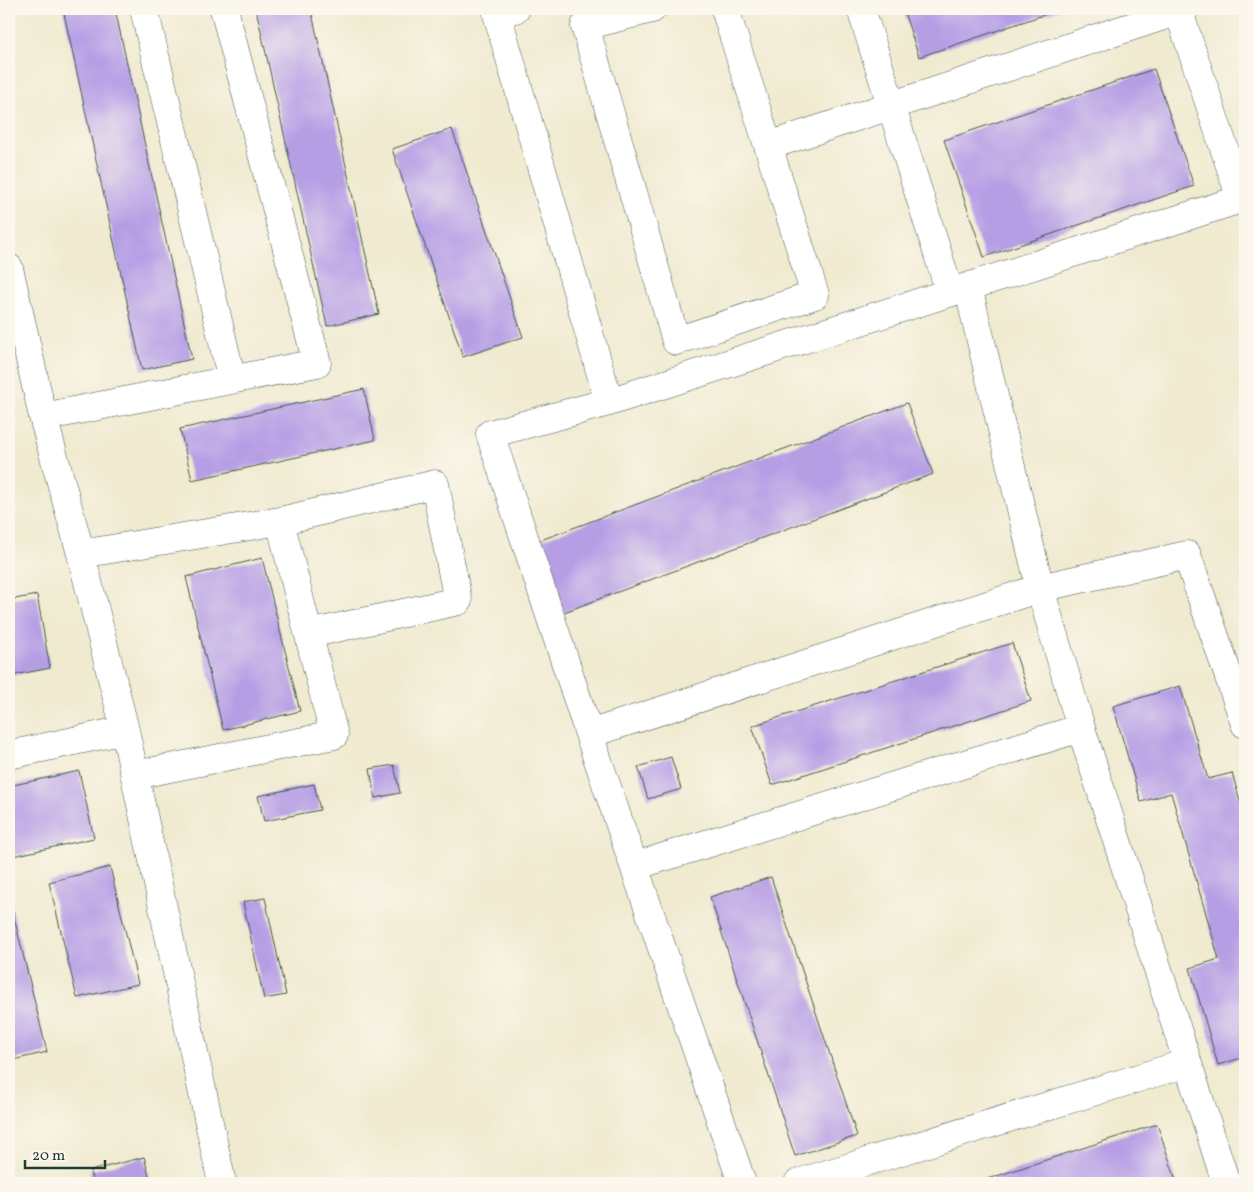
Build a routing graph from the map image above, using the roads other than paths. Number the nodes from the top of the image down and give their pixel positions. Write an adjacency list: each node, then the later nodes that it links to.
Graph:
1 (144, 9): 12 (lane)
2 (224, 9): 12 (lane)
3 (516, 9): 13 (lane)
4 (652, 9): 9 (lane)
5 (725, 9): 9 (lane)
6 (861, 9): 8 (lane)
7 (1180, 10): 8 (lane); 11 (lane)
8 (892, 106): 9 (lane); 11 (lane)
9 (768, 146)
10 (9, 268): 14 (lane)
11 (959, 290): 13 (lane); 17 (lane)
12 (232, 380): 14 (lane)
13 (609, 402): 22 (lane)
14 (43, 417): 16 (lane)
15 (280, 521): 16 (lane); 18 (lane); 18 (lane)
16 (80, 554): 21 (lane)
17 (1040, 588): 19 (lane); 20 (lane); 22 (lane)
18 (309, 634): 24 (lane)
19 (1245, 724)
20 (1081, 728): 25 (lane); 26 (lane)
21 (125, 730): 23 (lane); 24 (lane)
22 (589, 734): 25 (lane)
23 (9, 755)
24 (135, 775): 27 (lane)
25 (635, 866): 28 (lane)
26 (1187, 1063): 29 (lane); 30 (lane)
27 (222, 1183)
28 (742, 1183)
29 (798, 1183)
30 (1226, 1183)

